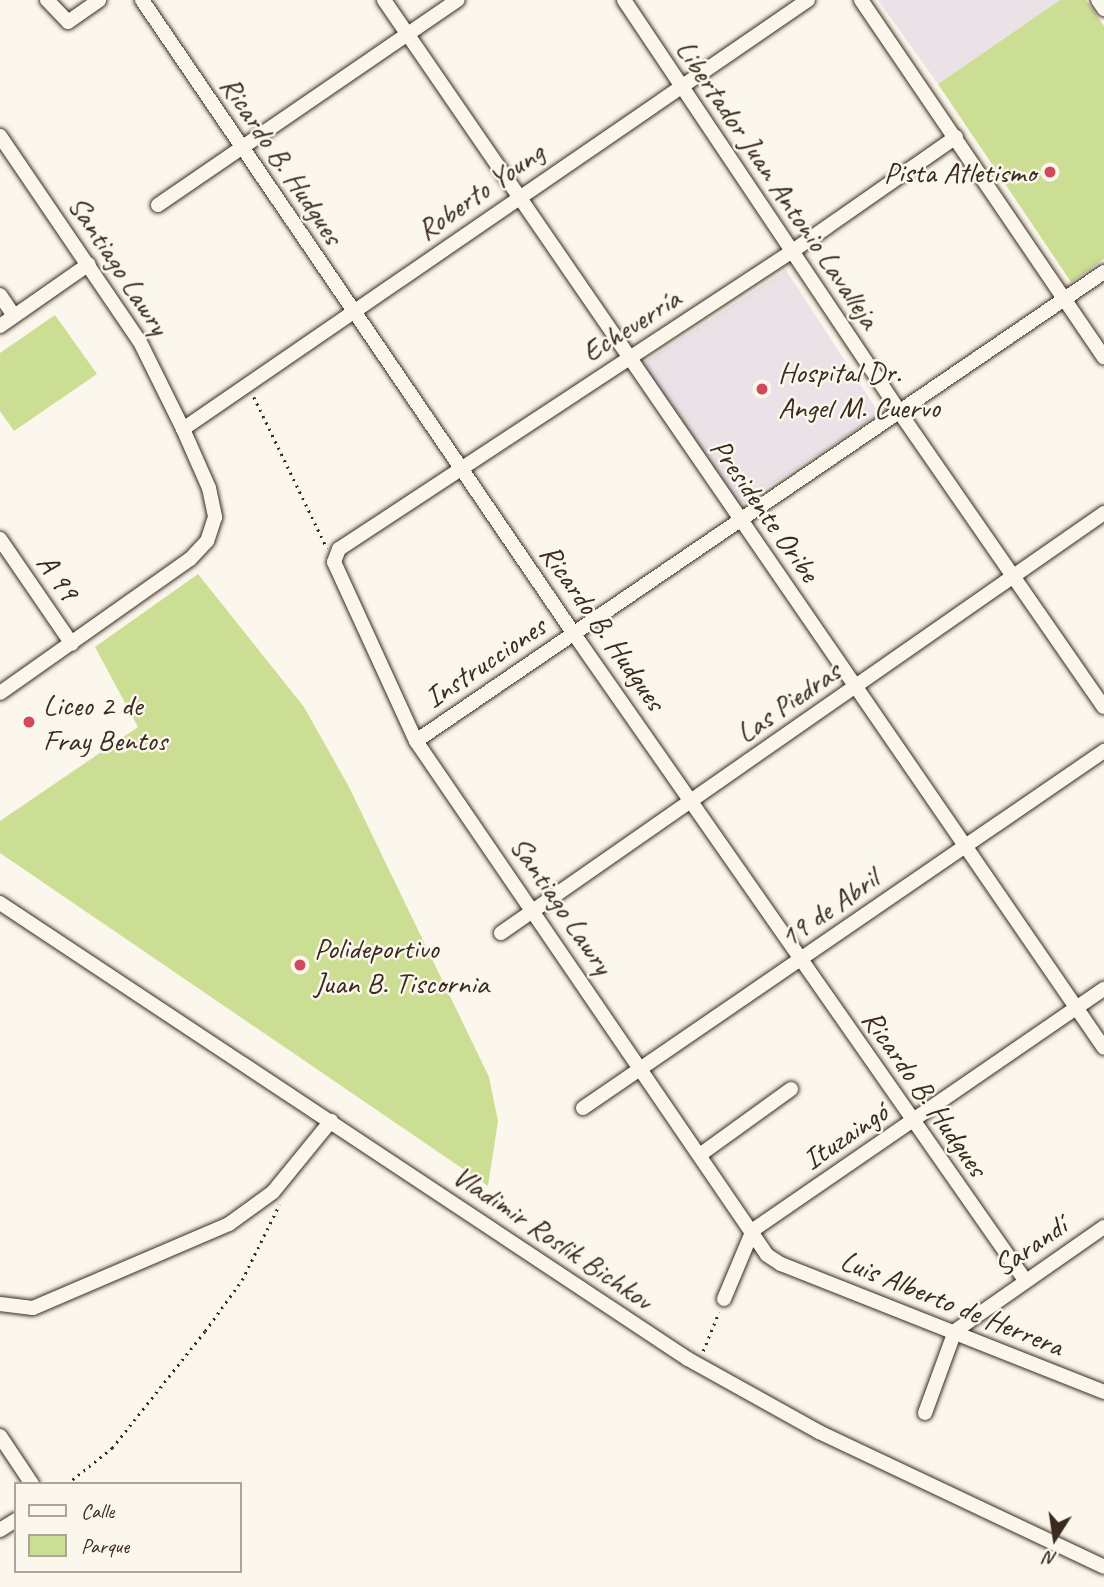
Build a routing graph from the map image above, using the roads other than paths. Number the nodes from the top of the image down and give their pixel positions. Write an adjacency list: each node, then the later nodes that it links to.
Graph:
1 (47, 0): 2 (street)
2 (99, 0)
3 (142, 0): 15 (street, Ricardo B. Hudgues)
4 (384, 0): 11 (street, Presidente Oribe)
5 (457, 0): 11 (street)
6 (624, 0): 12 (street, Libertador Juan Antonio Lavalleja)
7 (808, 0): 12 (street, Roberto Young)
8 (861, 0): 14 (street)
9 (1098, 0): 10 (street)
10 (1104, 9)
11 (408, 35): 15 (street); 16 (street, Presidente Oribe)
12 (680, 85): 16 (street, Roberto Young); 18 (street, Libertador Juan Antonio Lavalleja)
13 (0, 136): 19 (street, Santiago Lawry)
14 (956, 137): 18 (street, Echeverría); 22 (street)
15 (241, 147): 17 (street); 23 (street, Ricardo B. Hudgues)
16 (518, 196): 23 (street, Roberto Young); 27 (street, Presidente Oribe)
17 (158, 205)
18 (792, 252): 27 (street, Echeverría); 28 (street, Libertador Juan Antonio Lavalleja)
19 (89, 264): 24 (street); 29 (street, Santiago Lawry)
20 (1104, 272): 22 (street, Instrucciones)
21 (0, 295): 24 (street)
22 (1065, 298): 26 (street); 28 (street, Instrucciones)
23 (353, 310): 29 (street, Roberto Young); 30 (street, Ricardo B. Hudgues)
24 (14, 316): 25 (street)
25 (0, 326)
26 (1104, 357)
27 (628, 358): 30 (street, Echeverría); 32 (street, Presidente Oribe)
28 (898, 410): 32 (street, Instrucciones); 35 (street, Libertador Juan Antonio Lavalleja)
29 (183, 429): 37 (street, Santiago Lawry)
30 (463, 468): 34 (street, Echeverría); 36 (street, Ricardo B. Hudgues)
31 (1104, 513): 35 (street, Las Piedras)
32 (739, 520): 36 (street, Instrucciones); 38 (street, Presidente Oribe)
33 (0, 539): 37 (street, A 99)
34 (335, 555): 41 (street, Santiago Lawry)
35 (1012, 576): 38 (street, Las Piedras); 40 (street, Libertador Juan Antonio Lavalleja)
36 (574, 634): 41 (street, Instrucciones); 43 (street, Ricardo B. Hudgues)
37 (72, 644): 39 (street, Santiago Lawry)
38 (856, 687): 43 (street, Las Piedras); 44 (street, Presidente Oribe)
39 (0, 693)
40 (1104, 707)
41 (416, 741): 46 (street, Santiago Lawry)
42 (1104, 751): 44 (street, 19 de Abril)
43 (692, 800): 46 (street, Las Piedras); 48 (street, Ricardo B. Hudgues)
44 (965, 846): 48 (street, 19 de Abril); 50 (street, Presidente Oribe)
45 (0, 903): 55 (street, Vladimir Roslik Bichkov)
46 (534, 909): 47 (street, Las Piedras); 52 (street, Santiago Lawry)
47 (501, 933)
48 (801, 960): 52 (street, 19 de Abril); 56 (street, Ricardo B. Hudgues)
49 (1104, 989): 50 (street, Ituzaingó)
50 (1076, 1008): 51 (street, Presidente Oribe); 56 (street, Ituzaingó)
51 (1104, 1048)
52 (642, 1069): 54 (street, 19 de Abril); 57 (street, Santiago Lawry)
53 (791, 1089): 57 (street)
54 (583, 1108)
55 (331, 1121): 63 (street); 69 (street, Vladimir Roslik Bichkov)
56 (912, 1121): 59 (street, Ituzaingó); 61 (street, Ricardo B. Hudgues)
57 (701, 1154): 59 (street, Santiago Lawry)
58 (1104, 1227): 61 (street, Sarandí)
59 (753, 1230): 60 (street, Santiago Lawry); 62 (street)
60 (781, 1264): 64 (street, Luis Alberto de Herrera)
61 (1025, 1280): 64 (street, Sarandí)
62 (724, 1299)
63 (0, 1304)
64 (955, 1331): 65 (street, Luis Alberto de Herrera); 66 (street)
65 (1104, 1392)
66 (925, 1413)
67 (0, 1436): 68 (street)
68 (31, 1482)
69 (1104, 1567)

